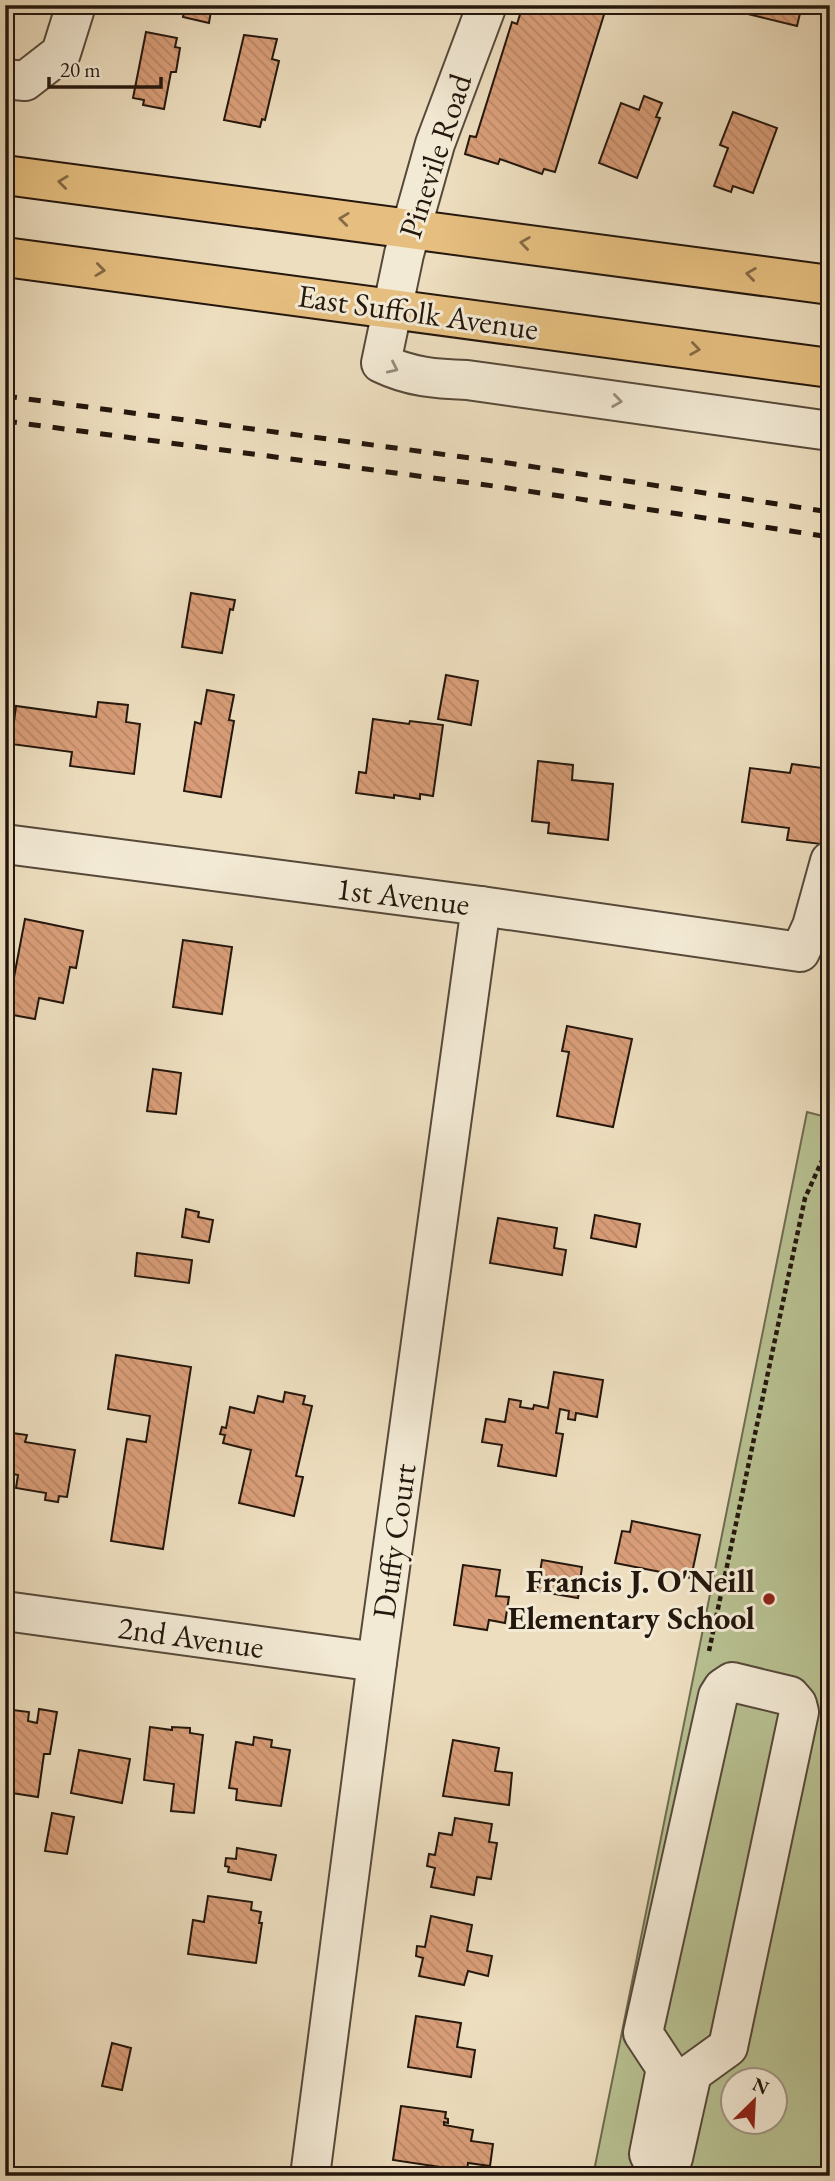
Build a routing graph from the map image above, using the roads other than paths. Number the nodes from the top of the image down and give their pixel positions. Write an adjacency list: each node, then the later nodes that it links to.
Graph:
1 (76, 5): 3 (street)
2 (487, 5): 5 (street, Pinevile Road)
3 (5, 79)
4 (5, 175): 5 (main road, one-way to 4)
5 (412, 228): 7 (main road, one-way to 5); 8 (street, Pinevile Road)
6 (5, 257): 8 (main road, East Suffolk Avenue, one-way to 8)
7 (830, 285)
8 (391, 308): 9 (main road, East Suffolk Avenue, one-way to 9); 10 (street, Pinevile Road, one-way to 10)
9 (830, 368)
10 (830, 431)
11 (5, 844): 13 (street, 1st Avenue)
12 (830, 861): 13 (street, 1st Avenue)
13 (481, 906): 15 (street, Duffy Court)
14 (5, 1611): 15 (street, 2nd Avenue)
15 (377, 1662): 16 (street, Duffy Court)
16 (310, 2176)
17 (660, 2176): 17 (street)

